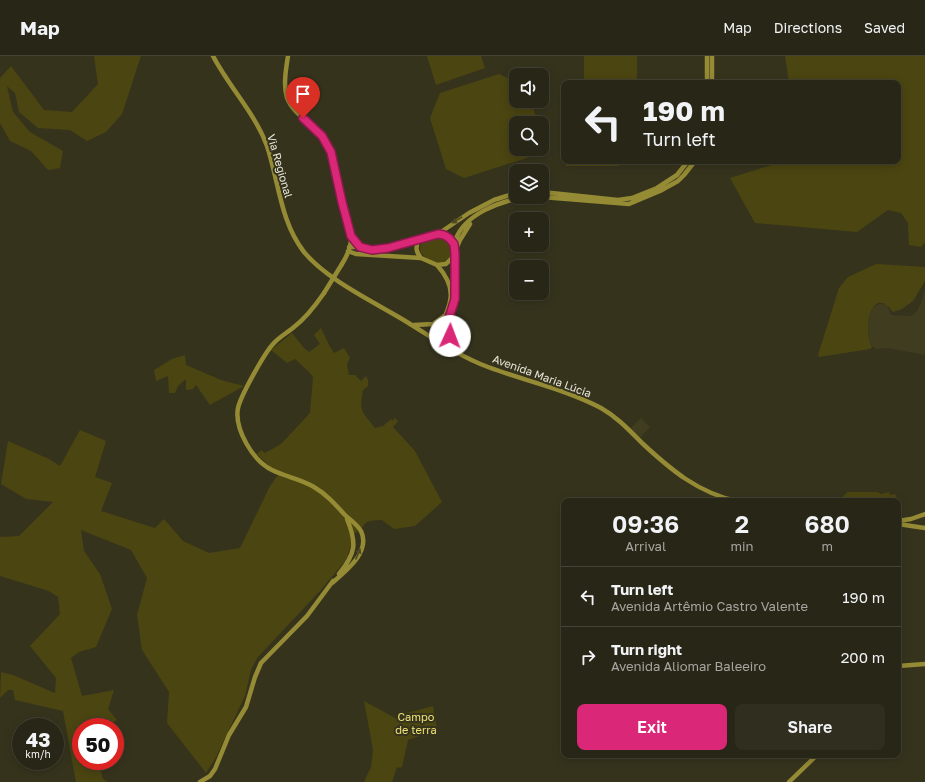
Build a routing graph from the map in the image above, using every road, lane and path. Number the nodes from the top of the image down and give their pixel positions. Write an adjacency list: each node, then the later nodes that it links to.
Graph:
1 (213, 56): 25 (main road, Via Regional)
2 (288, 56): 15 (main road)
3 (707, 56): 5 (main road)
4 (712, 56): 6 (main road)
5 (707, 80)
6 (712, 80)
7 (686, 164): 9 (main road)
8 (693, 164): 11 (main road)
9 (549, 193)
10 (509, 195): 14 (main road, one-way to 14)
11 (549, 198)
12 (509, 200): 13 (main road)
13 (477, 215): 17 (main road); 21 (main road)
14 (438, 234): 16 (main road); 17 (main road)
15 (351, 236): 18 (main road); 19 (main road)
16 (419, 239): 18 (main road); 22 (main road)
17 (454, 244): 21 (main road)
18 (360, 247): 19 (main road)
19 (349, 249): 20 (main road); 23 (main road)
20 (356, 254): 22 (main road); 23 (main road)
21 (455, 254): 24 (main road); 27 (main road)
22 (421, 258): 24 (main road)
23 (345, 259): 33 (main road, bridge)
24 (437, 265): 26 (main road)
25 (333, 277): 28 (main road, Avenida Maria Lúcia)
26 (445, 315): 28 (main road); 29 (main road)
27 (447, 324): 29 (main road); 30 (main road)
28 (412, 325): 29 (main road, Avenida Maria Lúcia)
29 (436, 339): 30 (main road, Avenida Maria Lúcia)
30 (458, 352): 31 (main road, Avenida Maria Lúcia)
31 (727, 498)
32 (925, 514): 34 (main road)
33 (346, 516): 37 (main road); 37 (main road, one-way to 33)
34 (901, 522)
35 (901, 524): 36 (main road)
36 (925, 528)
37 (332, 583): 41 (main road)
38 (925, 664): 39 (main road)
39 (901, 666)
40 (814, 758): 42 (main road)
41 (200, 782)
42 (789, 782)

